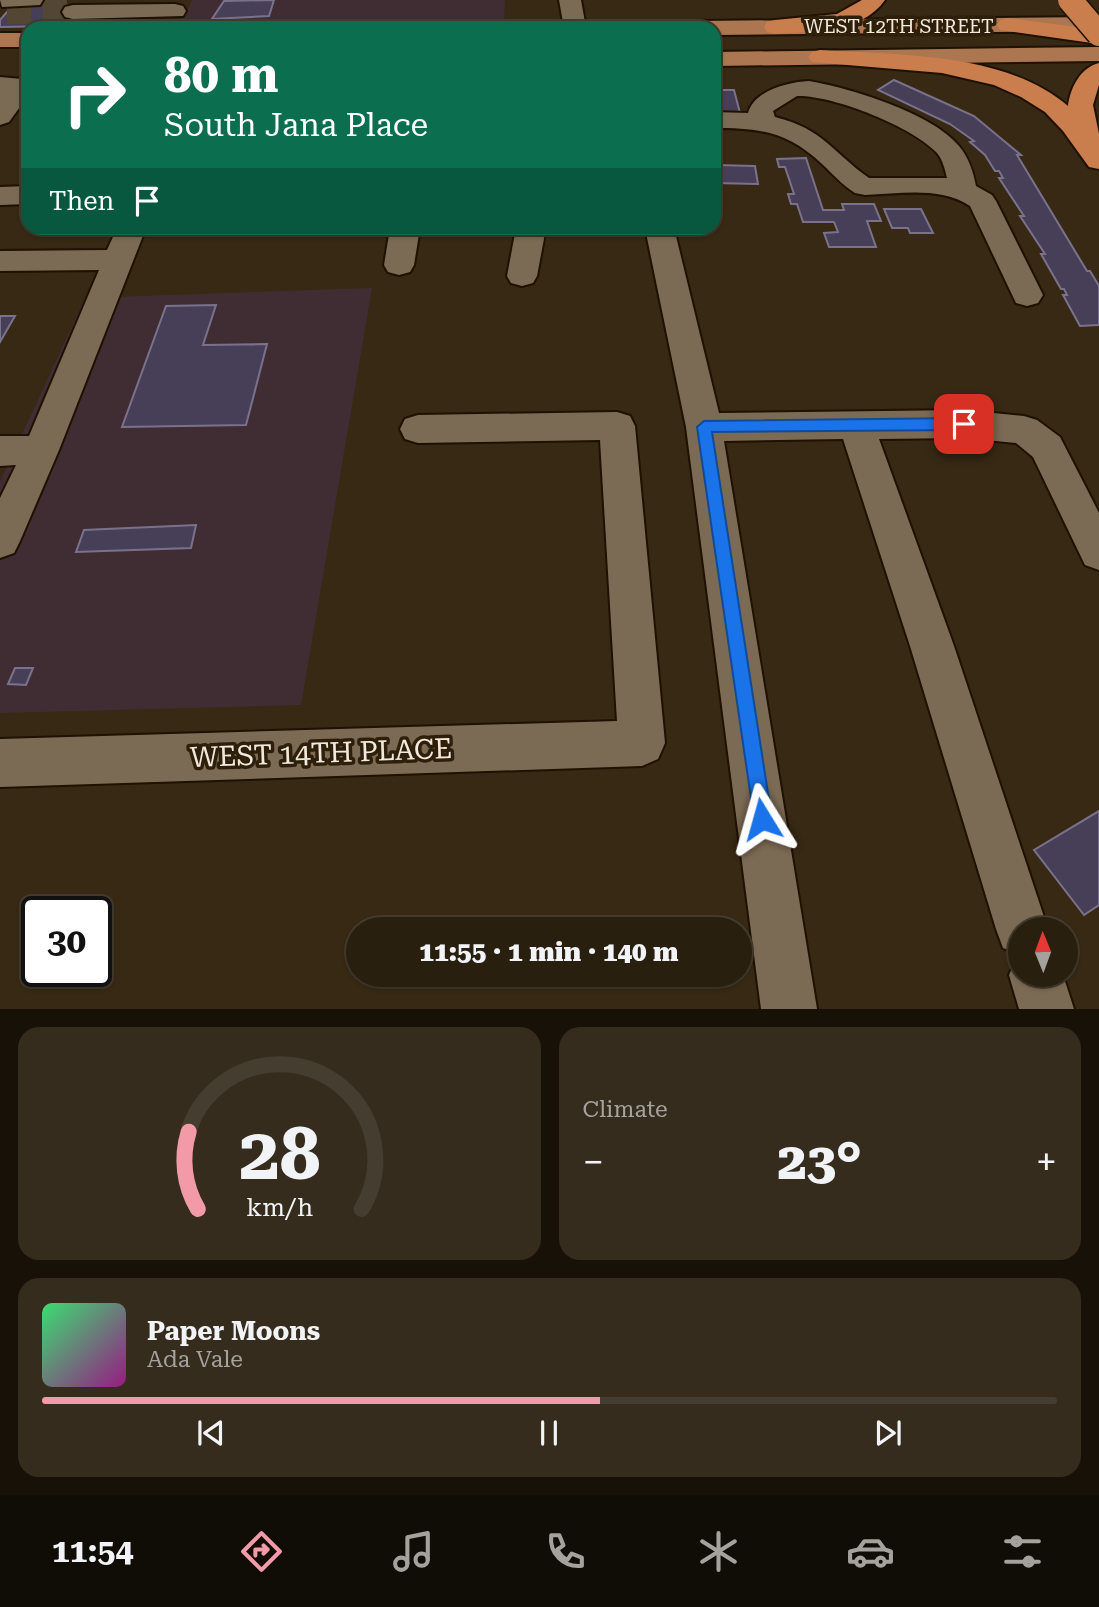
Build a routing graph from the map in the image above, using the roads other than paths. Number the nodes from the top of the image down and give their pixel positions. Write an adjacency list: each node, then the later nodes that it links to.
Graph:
1 (32, 0): 6 (street)
2 (570, 0): 10 (street)
3 (874, 0): 13 (highway)
4 (1070, 0): 15 (highway, bridge)
5 (1045, 4): 11 (highway)
6 (2, 6)
7 (105, 6): 8 (street); 9 (street)
8 (73, 12)
9 (174, 13)
10 (574, 21)
11 (1099, 22): 12 (main road, WEST 12TH STREET)
12 (1008, 25): 13 (main road, WEST 12TH STREET); 15 (highway)
13 (775, 27): 14 (main road, WEST 12TH STREET)
14 (721, 28)
15 (1099, 38): 19 (highway)
16 (0, 40): 17 (main road)
17 (21, 40)
18 (1099, 54): 19 (main road, WEST 12TH STREET)
19 (1027, 55): 20 (main road, WEST 12TH STREET)
20 (820, 57): 21 (main road, WEST 12TH STREET); 27 (highway)
21 (721, 59)
22 (1099, 70): 27 (highway)
23 (13, 73): 24 (street)
24 (0, 117)
25 (721, 120): 26 (street)
26 (764, 120): 28 (street); 28 (street)
27 (1098, 159)
28 (962, 189): 39 (street)
29 (21, 195): 30 (street)
30 (0, 196)
31 (128, 235): 35 (street)
32 (404, 235): 37 (street)
33 (530, 235): 38 (street)
34 (661, 235): 41 (street)
35 (118, 260): 36 (street); 43 (street)
36 (0, 261)
37 (399, 265)
38 (522, 276)
39 (1027, 295)
40 (856, 425): 41 (street); 46 (street); 48 (street)
41 (704, 427): 50 (street)
42 (418, 429): 47 (street, WEST 14TH PLACE)
43 (41, 450): 44 (street); 45 (street)
44 (0, 451)
45 (0, 541)
46 (1099, 553)
47 (0, 764)
48 (1017, 917)
49 (1040, 987): 51 (street)
50 (789, 1009)
51 (1047, 1009)

